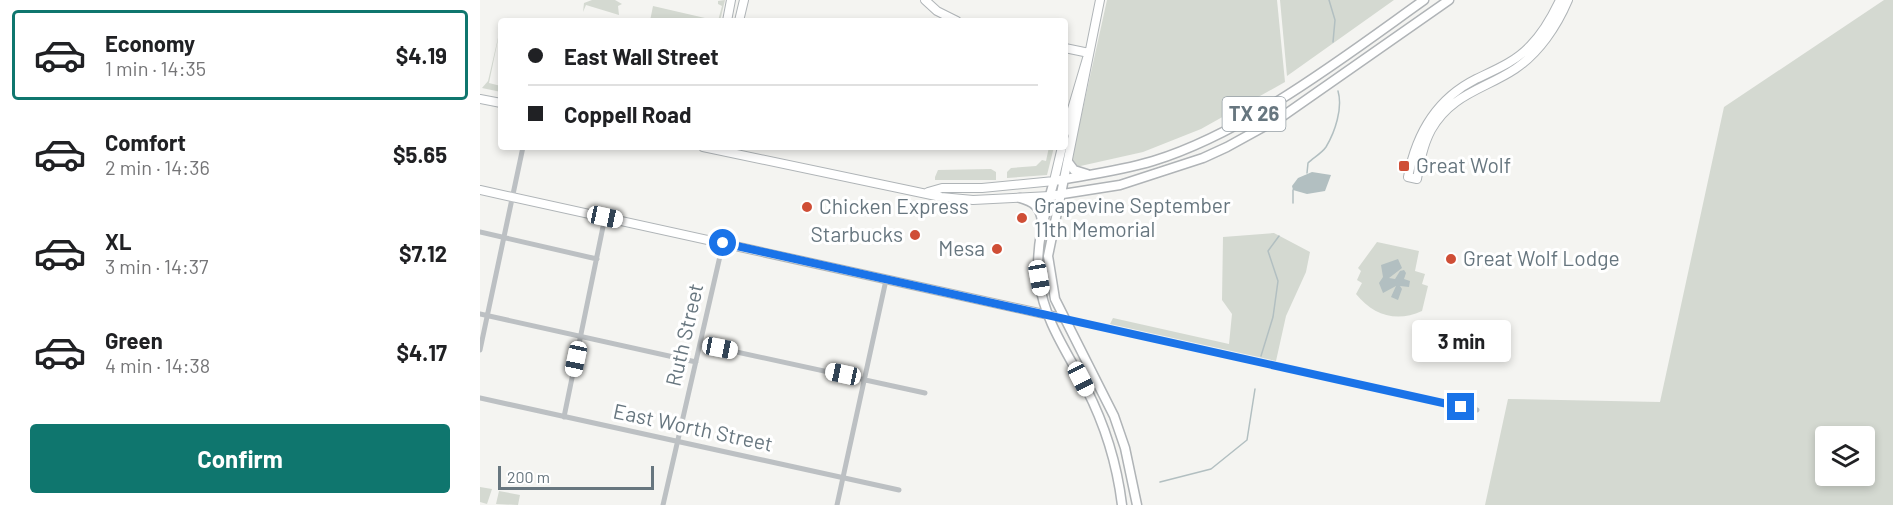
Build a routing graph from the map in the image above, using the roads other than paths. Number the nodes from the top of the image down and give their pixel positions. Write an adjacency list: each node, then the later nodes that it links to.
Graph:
1 (731, 0): 9 (street)
2 (744, 0): 10 (street)
3 (925, 0): 11 (street)
4 (1100, 0): 15 (street)
5 (1424, 0): 12 (main road, TX 26)
6 (1449, 0): 14 (main road, TX 26)
7 (1560, 0): 8 (street)
8 (1568, 0)
9 (728, 18)
10 (740, 18)
11 (951, 18)
12 (1370, 37): 14 (main road); 23 (main road, TX 26)
13 (1068, 49): 15 (street)
14 (1378, 50): 27 (main road, TX 26)
15 (1089, 53): 18 (street); 22 (street)
16 (480, 99): 17 (street)
17 (498, 102)
18 (1068, 122)
19 (522, 150): 31 (street)
20 (722, 150): 28 (street)
21 (1061, 150): 25 (street)
22 (1068, 162): 23 (main road); 24 (street)
23 (1096, 175): 24 (main road, TX 26)
24 (1064, 179): 25 (main road, TX 26); 29 (main road)
25 (1054, 181): 28 (street); 30 (main road)
26 (480, 190): 31 (street)
27 (1089, 191): 29 (main road, TX 26); 33 (main road, TX 26)
28 (927, 192): 32 (street)
29 (1061, 194): 30 (main road, TX 26); 33 (main road)
30 (1050, 196): 32 (street); 35 (main road)
31 (512, 197): 34 (street); 37 (street)
32 (1020, 198): 35 (main road)
33 (1058, 211): 44 (main road)
34 (605, 217): 38 (street); 39 (street)
35 (1043, 223): 43 (main road)
36 (480, 232): 37 (street)
37 (504, 237): 39 (street); 42 (street)
38 (723, 243): 40 (street); 46 (street, Ruth Street)
39 (597, 259): 45 (street)
40 (886, 280): 43 (street); 49 (street)
41 (480, 314): 42 (street)
42 (487, 315): 45 (street); 47 (street)
43 (1047, 315): 44 (street); 56 (main road)
44 (1062, 318): 52 (street); 55 (main road)
45 (581, 336): 48 (street); 53 (street)
46 (700, 344): 48 (street, Ruth Street); 49 (street)
47 (480, 350)
48 (696, 362): 54 (street, Ruth Street)
49 (864, 379): 50 (street); 57 (street)
50 (925, 393)
51 (480, 398): 53 (street, East Worth Street)
52 (1477, 410)
53 (564, 417): 54 (street, East Worth Street)
54 (677, 442): 57 (street, East Worth Street); 59 (street, Ruth Street)
55 (1128, 461): 56 (main road); 62 (main road)
56 (1115, 465): 61 (main road)
57 (843, 477): 58 (street, East Worth Street); 60 (street)
58 (899, 490)
59 (663, 505)
60 (837, 505)
61 (1122, 505)
62 (1137, 505)

